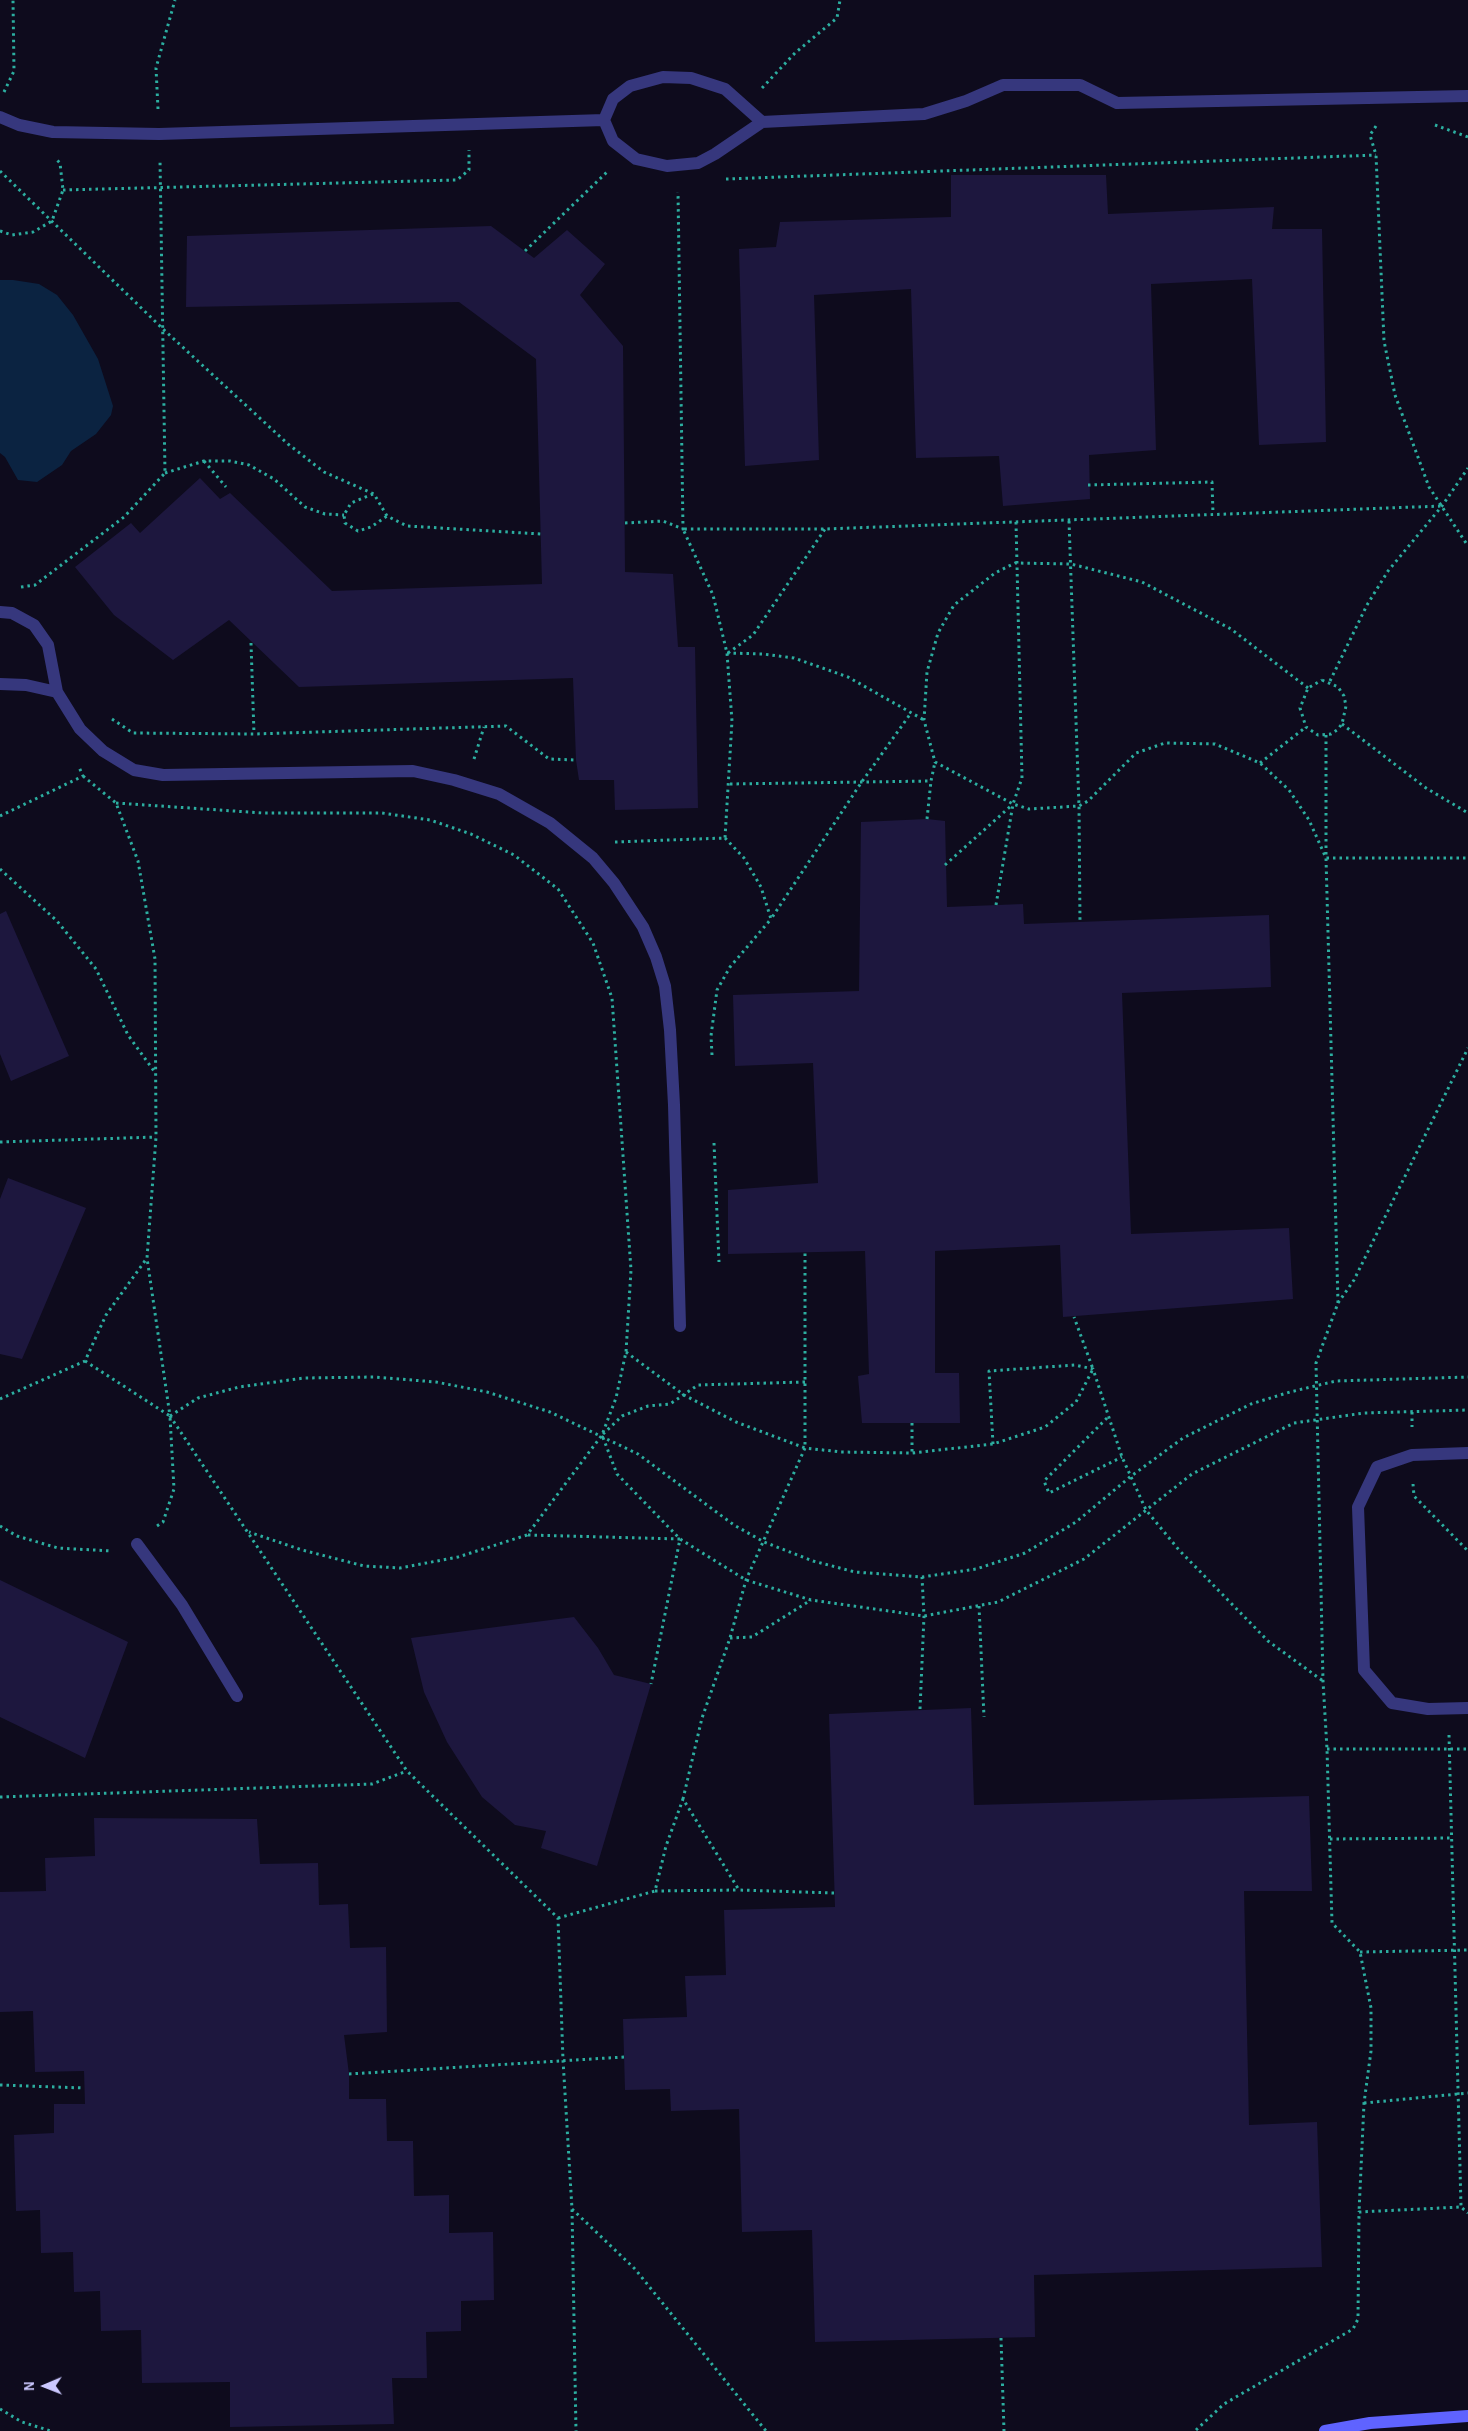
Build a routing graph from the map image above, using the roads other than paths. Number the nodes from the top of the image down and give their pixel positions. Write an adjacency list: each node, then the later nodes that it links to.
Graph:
1 (1468, 96): 4 (lane)
2 (0, 117): 3 (lane)
3 (604, 120): 4 (lane); 4 (lane)
4 (762, 122)
5 (0, 612): 7 (lane)
6 (0, 684): 7 (lane)
7 (57, 692): 8 (lane)
8 (680, 1326)
9 (1468, 1453): 12 (lane)
10 (137, 1544): 11 (lane)
11 (237, 1696)
12 (1468, 1708)
13 (1468, 2416): 14 (main road)
14 (1325, 2431)

